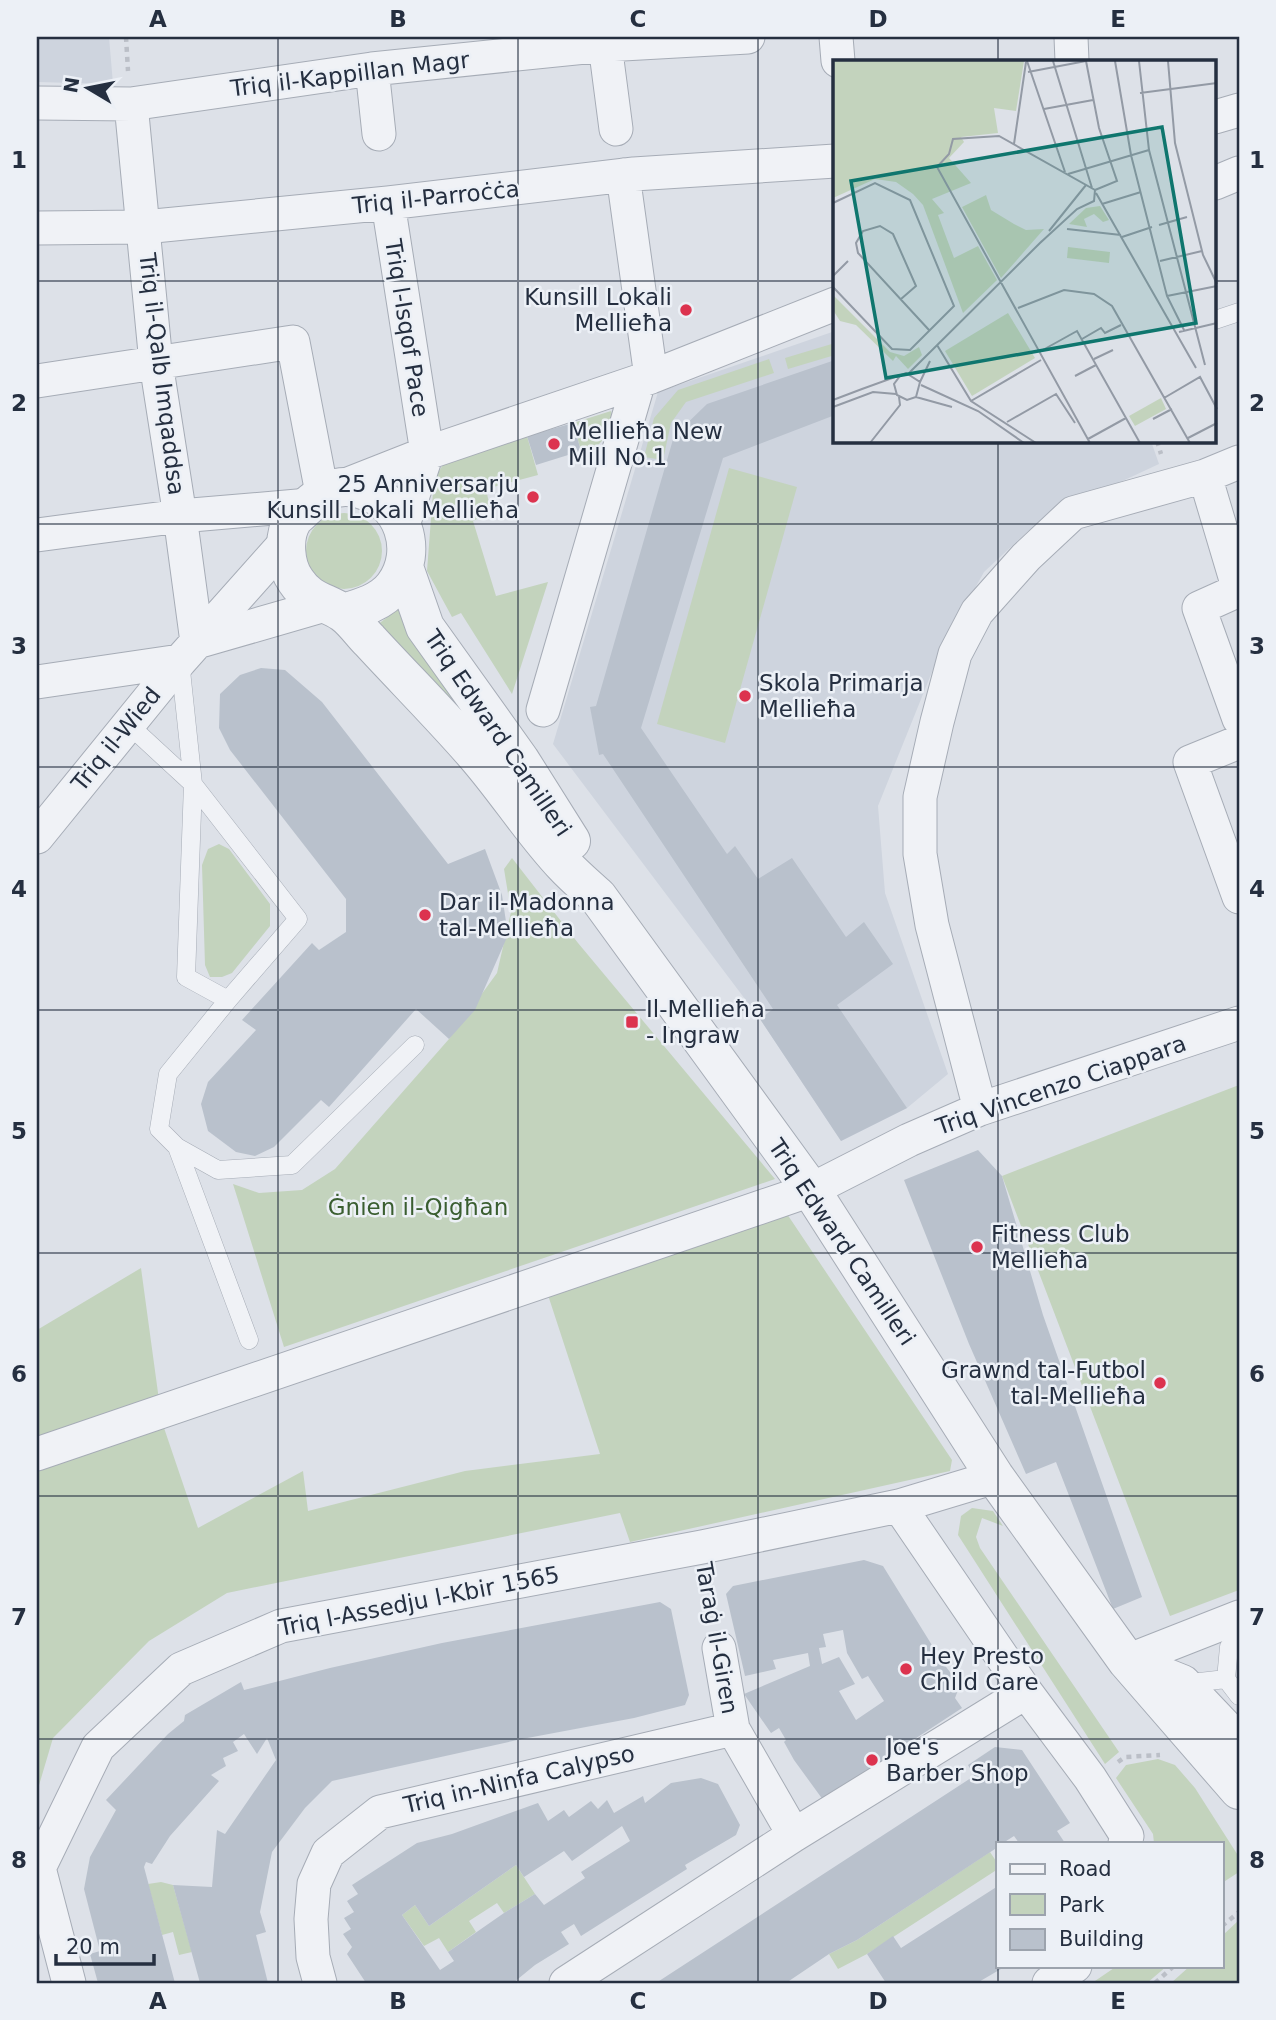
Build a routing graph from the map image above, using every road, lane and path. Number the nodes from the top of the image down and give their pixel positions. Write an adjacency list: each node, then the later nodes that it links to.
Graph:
1 (748, 37): 4 (street, Triq il-Kappillan Magr)
2 (836, 37): 5 (street)
3 (1071, 37): 6 (street)
4 (605, 41): 7 (street, Triq il-Kappillan Magr); 12 (street)
5 (838, 60)
6 (1072, 60)
7 (372, 69): 9 (street, Triq il-Kappillan Magr); 13 (street)
8 (37, 103): 9 (street, Triq il-Kappillan Magr)
9 (131, 104): 20 (street, Triq il-Qalb Imqaddsa)
10 (1239, 110): 11 (street)
11 (1216, 117)
12 (616, 129)
13 (379, 134)
14 (833, 161): 16 (street, Triq il-Parroċċa)
15 (1239, 173): 17 (street)
16 (623, 175): 18 (street, Triq il-Parroċċa); 25 (street)
17 (1216, 183)
18 (387, 203): 20 (street, Triq il-Parroċċa); 27 (street, Triq l-Isqof Pace)
19 (37, 228): 20 (street, Triq il-Parroċċa)
20 (144, 228): 24 (street, Triq il-Qalb Imqaddsa)
21 (833, 305): 25 (street)
22 (1239, 312): 23 (lane)
23 (1216, 320)
24 (156, 363): 26 (street); 30 (street); 31 (street, Triq il-Qalb Imqaddsa)
25 (645, 379): 27 (street); 39 (street)
26 (37, 381)
27 (427, 453): 30 (street); 32 (street)
28 (1239, 462): 29 (street)
29 (1205, 476): 40 (street); 50 (street)
30 (323, 495): 31 (street); 32 (street); 34 (street)
31 (180, 516): 33 (street); 37 (street, Triq il-Qalb Imqaddsa)
32 (403, 525): 35 (street)
33 (37, 535)
34 (286, 542): 36 (street); 37 (street, Triq il-Wied)
35 (404, 567): 36 (street); 45 (street, Triq Edward Camilleri)
36 (334, 609): 37 (street); 45 (street, Triq Edward Camilleri)
37 (188, 652): 38 (street); 41 (street, Triq il-Wied); 43 (lane)
38 (37, 682)
39 (543, 710)
40 (1239, 719)
41 (128, 724): 43 (lane); 44 (street, Triq il-Wied)
42 (1239, 741): 46 (street)
43 (193, 784): 47 (lane); 47 (lane)
44 (37, 837)
45 (598, 897): 52 (street, Triq Edward Camilleri)
46 (1239, 897)
47 (228, 1000): 51 (lane)
48 (1239, 1023): 50 (street, Triq Vincenzo Ciappara)
49 (415, 1045): 51 (lane)
50 (981, 1109): 52 (street, Triq Vincenzo Ciappara)
51 (177, 1147): 53 (lane)
52 (811, 1190): 54 (street, Triq Vincenzo Ciappara); 55 (street, Triq Edward Camilleri)
53 (249, 1340)
54 (37, 1454)
55 (995, 1477): 56 (street, Triq l-Assedju l-Kbir 1565); 61 (street, Triq Edward Camilleri)
56 (899, 1506): 57 (street, Triq l-Assedju l-Kbir 1565); 64 (street)
57 (702, 1546): 60 (path, Taraġ il-Giren); 77 (street, Triq l-Assedju l-Kbir 1565)
58 (1239, 1617): 61 (street)
59 (1239, 1643): 62 (lane)
60 (719, 1648): 66 (street, Taraġ il-Giren)
61 (1127, 1661): 63 (street); 70 (street, Triq Edward Camilleri)
62 (1226, 1679): 63 (lane); 65 (lane)
63 (1182, 1684): 67 (street)
64 (1026, 1692): 69 (street); 71 (street)
65 (1239, 1696)
66 (733, 1729): 71 (street); 78 (street, Triq in-Ninfa Calypso)
67 (1239, 1744)
68 (1161, 1755): 69 (path)
69 (1090, 1778): 72 (street)
70 (1239, 1790)
71 (794, 1835): 79 (street)
72 (1125, 1842)
73 (1239, 1912): 74 (path)
74 (1224, 1924)
75 (1072, 1968): 80 (street)
76 (1172, 1968): 81 (path)
77 (69, 1983)
78 (320, 1983)
79 (566, 1983)
80 (1049, 1983)
81 (1155, 1983)

